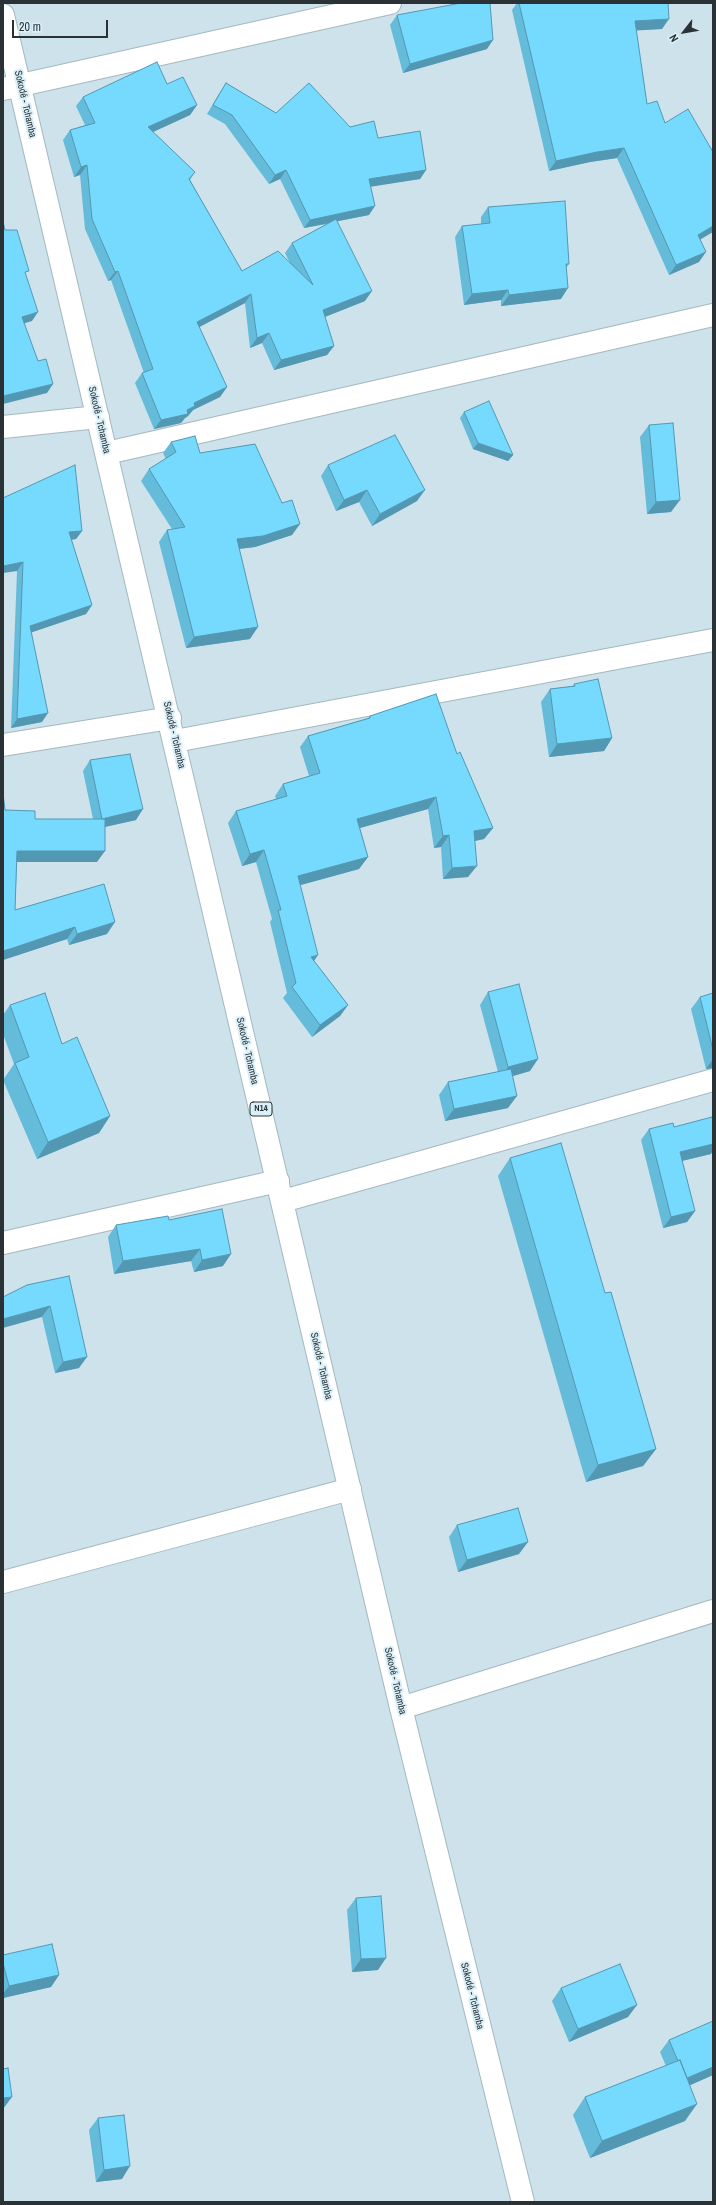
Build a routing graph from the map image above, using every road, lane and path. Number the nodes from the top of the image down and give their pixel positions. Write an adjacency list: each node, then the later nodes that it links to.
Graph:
1 (390, 3): 3 (street)
2 (3, 15): 3 (street, Sokodé - Tchamba / N14)
3 (12, 87): 5 (street, Sokodé - Tchamba / N14)
4 (713, 315): 7 (street)
5 (98, 417): 6 (street); 7 (street, Sokodé - Tchamba / N14)
6 (3, 427)
7 (107, 453): 9 (street, Sokodé - Tchamba / N14)
8 (713, 640): 10 (street)
9 (170, 718): 10 (street, Sokodé - Tchamba / N14); 11 (street)
10 (175, 741): 13 (street, Sokodé - Tchamba / N14)
11 (3, 745)
12 (713, 1080): 13 (street)
13 (280, 1191): 14 (street); 15 (street, Sokodé - Tchamba / N14)
14 (3, 1243)
15 (350, 1489): 16 (street); 18 (street, Sokodé - Tchamba / N14)
16 (3, 1582)
17 (713, 1611): 18 (street)
18 (401, 1708): 19 (street, Sokodé - Tchamba / N14)
19 (523, 2202)

